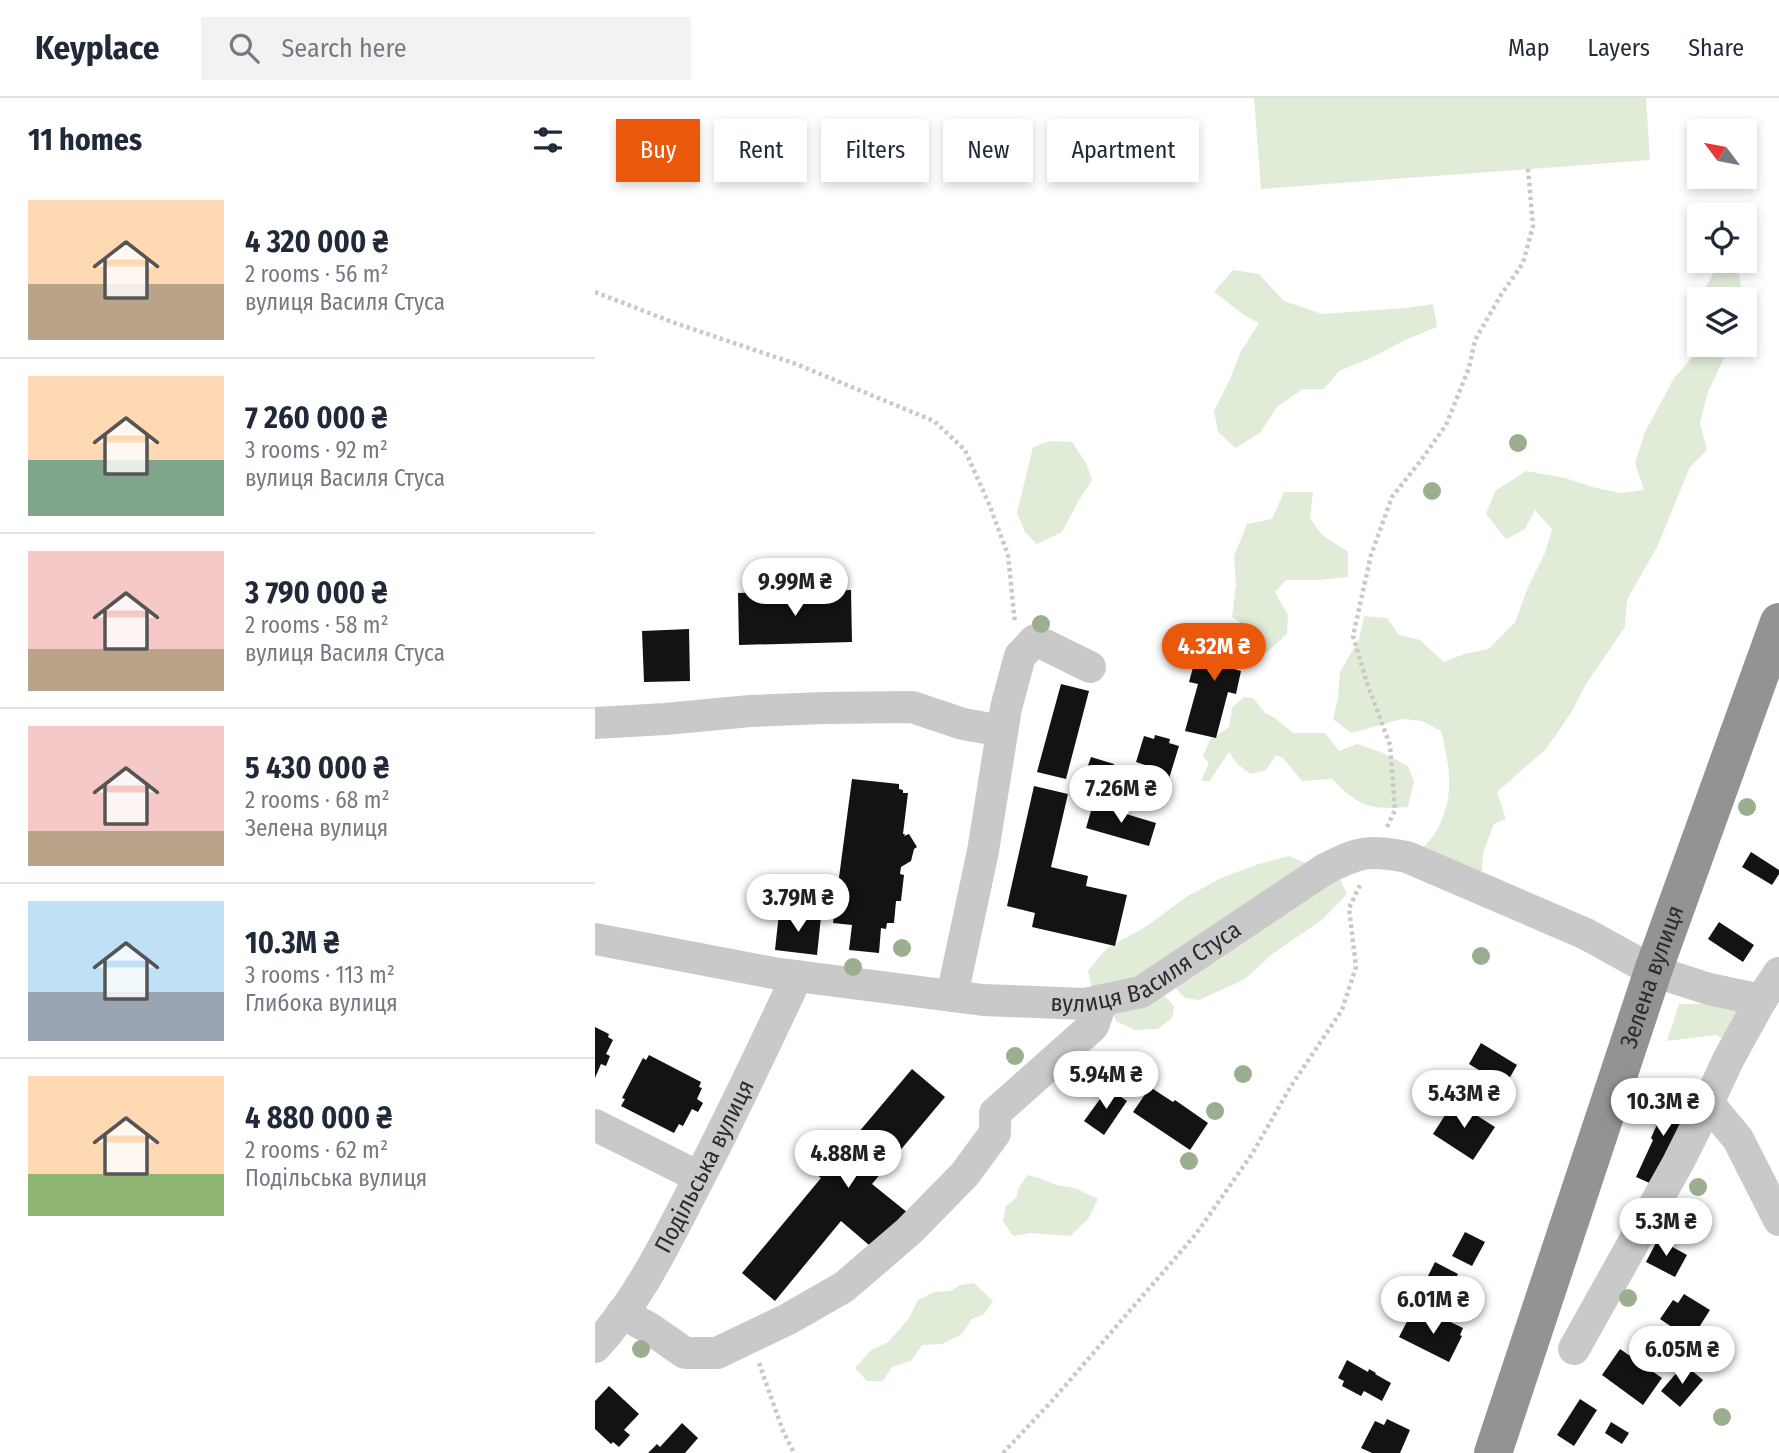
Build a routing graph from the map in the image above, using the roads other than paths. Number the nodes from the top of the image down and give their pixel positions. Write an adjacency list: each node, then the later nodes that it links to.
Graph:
1 (1779, 622): 6 (highway, Зелена вулиця)
2 (1090, 667): 4 (street)
3 (595, 723): 4 (street)
4 (1002, 731): 9 (street)
5 (595, 939): 8 (street, вулиця Василя Стуса)
6 (1653, 971): 10 (street, вулиця Василя Стуса); 11 (street, вулиця Василя Стуса); 19 (highway, Зелена вулиця)
7 (1779, 973): 11 (street)
8 (797, 976): 9 (street, вулиця Василя Стуса); 14 (street, Подільська вулиця)
9 (952, 996): 10 (street, вулиця Василя Стуса)
10 (1102, 1000): 16 (street)
11 (1761, 1000): 12 (street)
12 (1708, 1103): 15 (street); 18 (street)
13 (595, 1125): 14 (street)
14 (699, 1177): 16 (street, Подільська вулиця)
15 (1779, 1220)
16 (622, 1313): 17 (street, Подільська вулиця)
17 (595, 1347)
18 (1574, 1349)
19 (1493, 1453)

